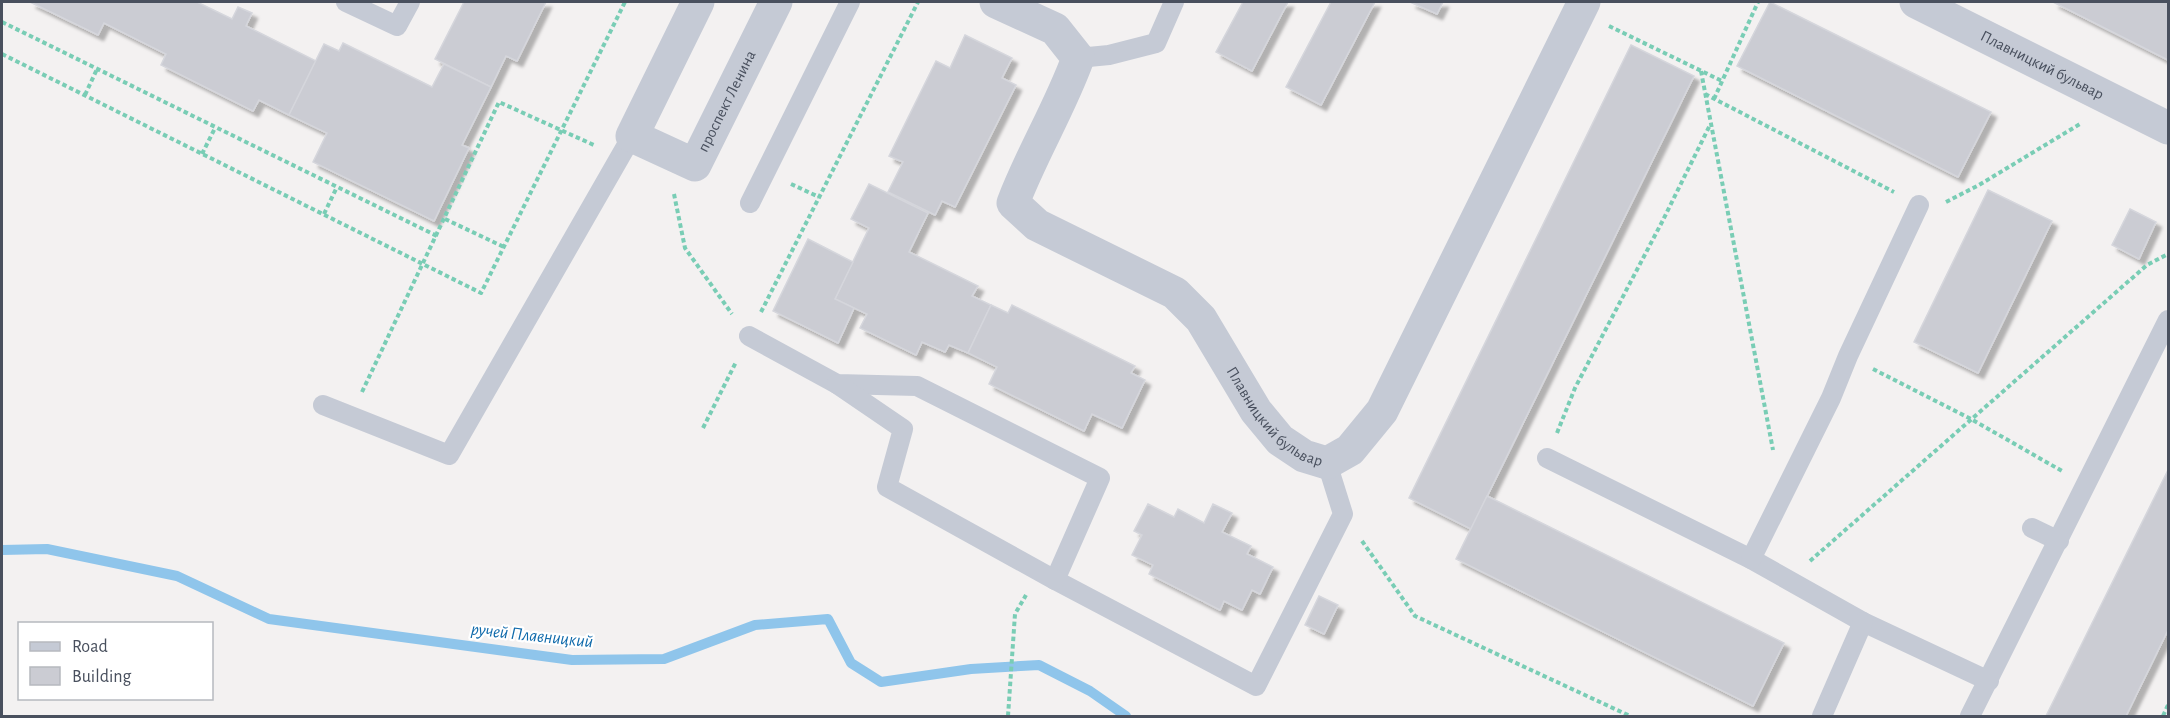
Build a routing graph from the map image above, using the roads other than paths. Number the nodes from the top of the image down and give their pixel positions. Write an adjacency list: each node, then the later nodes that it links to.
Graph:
1 (346, 2): 2 (lane)
2 (410, 2)
3 (698, 2): 12 (street)
4 (776, 2): 12 (street, проспект Ленина)
5 (850, 2): 13 (lane)
6 (996, 2): 10 (street)
7 (1174, 2): 10 (lane)
8 (1916, 2): 11 (street, Плавницкий бульвар)
9 (1581, 6): 20 (street, Плавницкий бульвар)
10 (1077, 58): 20 (street, Плавницкий бульвар)
11 (2169, 128)
12 (626, 147): 18 (lane)
13 (750, 203)
14 (1919, 205): 23 (lane)
15 (2169, 320): 22 (lane)
16 (749, 336): 17 (lane)
17 (837, 384): 24 (lane); 24 (lane)
18 (323, 405)
19 (1546, 458): 23 (lane)
20 (1327, 463): 24 (lane)
21 (2032, 528): 22 (lane)
22 (2059, 541): 26 (lane)
23 (1751, 559): 25 (lane)
24 (1055, 580)
25 (1863, 622): 26 (lane); 27 (lane)
26 (1989, 681): 28 (lane)
27 (1822, 717)
28 (1970, 717)

